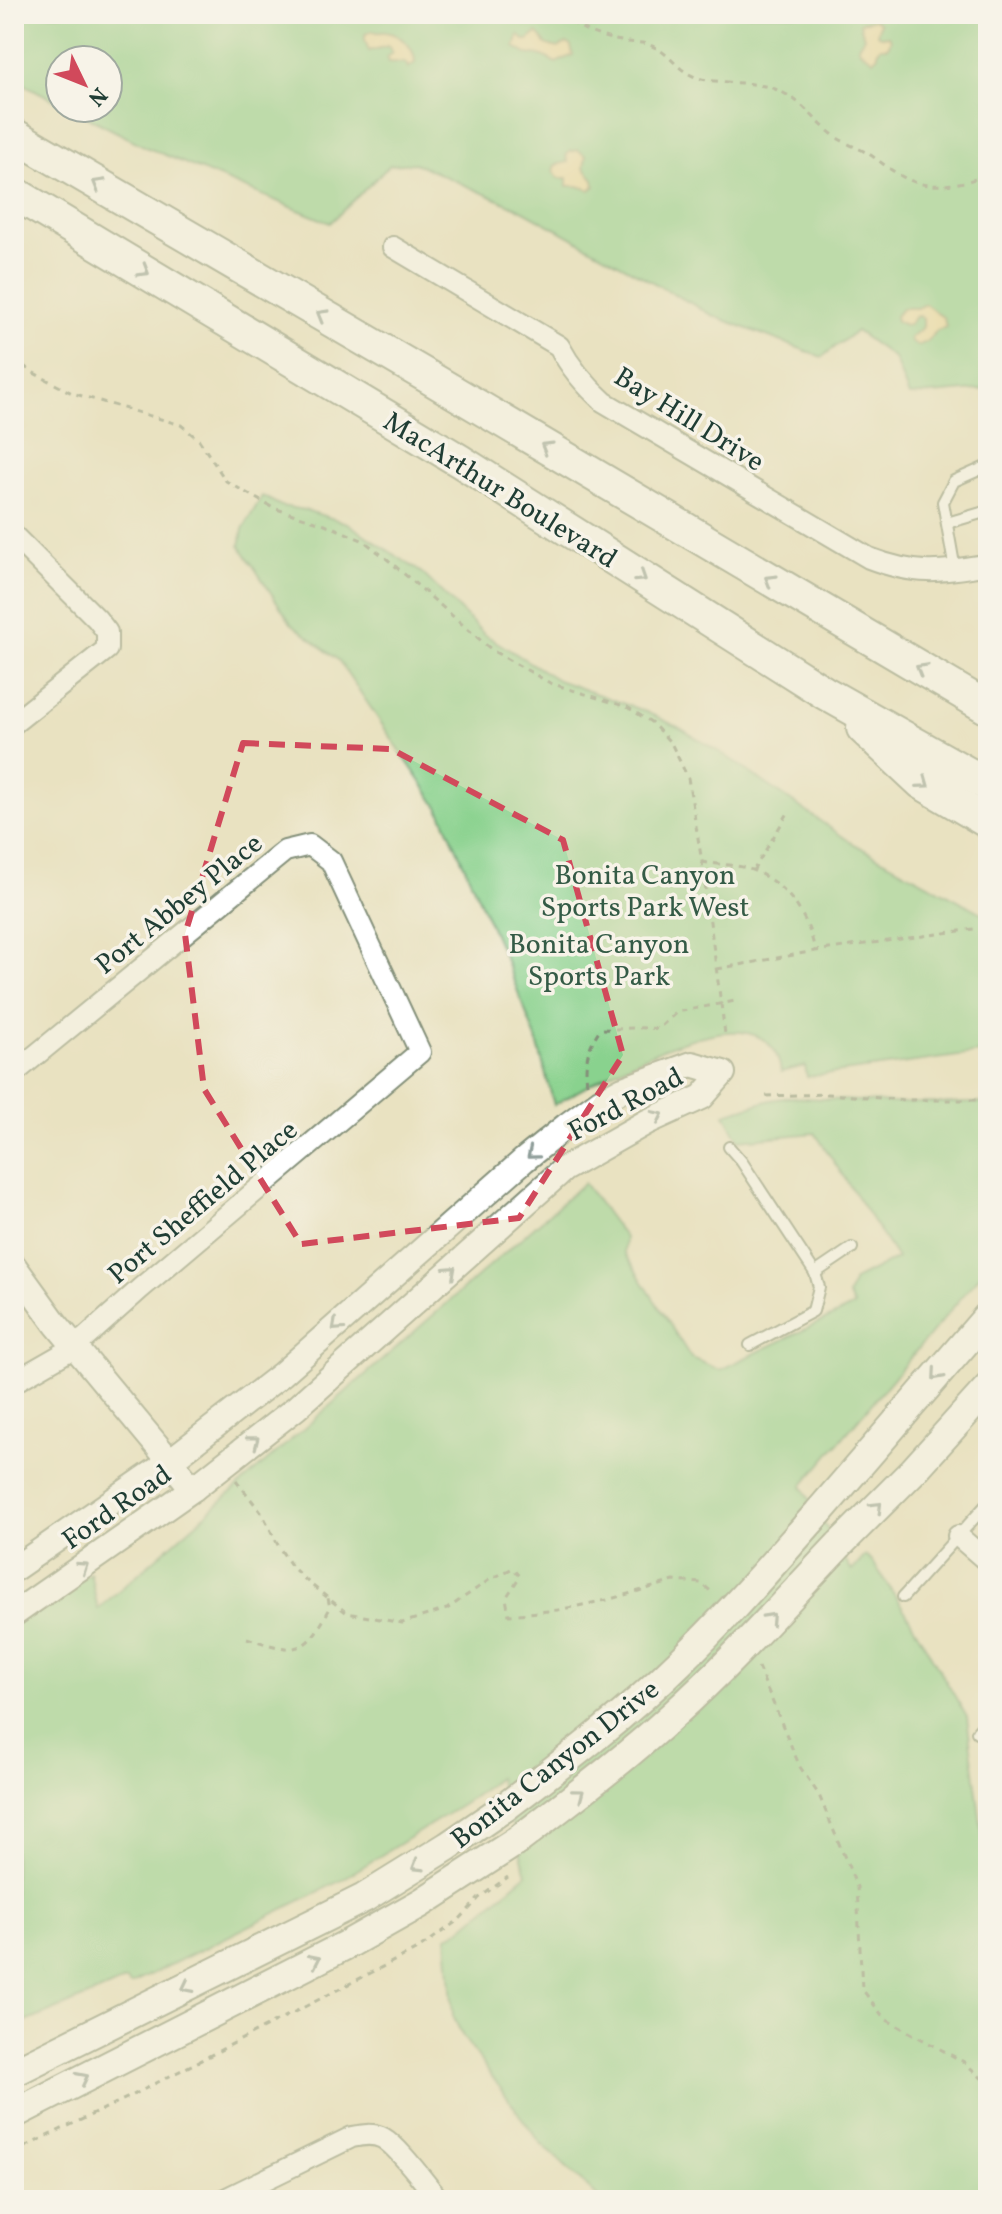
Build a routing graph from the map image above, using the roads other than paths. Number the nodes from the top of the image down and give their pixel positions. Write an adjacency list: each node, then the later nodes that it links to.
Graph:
1 (14, 135): 11 (main road, MacArthur Boulevard, one-way to 1)
2 (14, 193): 10 (main road, MacArthur Boulevard, one-way to 10)
3 (393, 247): 8 (street, Bay Hill Drive)
4 (988, 466): 6 (lane)
5 (988, 511): 6 (lane)
6 (947, 523): 8 (lane)
7 (14, 536): 12 (street)
8 (955, 570): 9 (street, Bay Hill Drive)
9 (985, 570)
10 (825, 693): 13 (main road, MacArthur Boulevard); 14 (main road, one-way to 14)
11 (988, 708)
12 (14, 723)
13 (988, 785)
14 (988, 822)
15 (420, 1052): 16 (street, Port Abbey Place); 23 (street, Port Sheffield Place)
16 (14, 1073)
17 (729, 1147): 20 (lane)
18 (852, 1248): 20 (lane)
19 (14, 1266): 23 (street)
20 (815, 1273): 22 (lane)
21 (988, 1316): 36 (main road, Bonita Canyon Drive, one-way to 36, bridge)
22 (750, 1345)
23 (75, 1347): 24 (street, Port Sheffield Place); 26 (street)
24 (14, 1382)
25 (988, 1388): 37 (main road, Bonita Canyon Drive, one-way to 25, bridge)
26 (170, 1461): 27 (street); 27 (street, Ford Road, one-way to 26); 31 (street, Ford Road)
27 (193, 1489): 33 (street, Ford Road, one-way to 27)
28 (988, 1503): 29 (lane)
29 (958, 1536): 30 (street); 32 (lane)
30 (988, 1562)
31 (14, 1569)
32 (903, 1597)
33 (14, 1614)
34 (988, 1720): 35 (lane)
35 (977, 1732)
36 (14, 2072)
37 (14, 2114)
38 (223, 2200): 39 (street)
39 (439, 2200)

